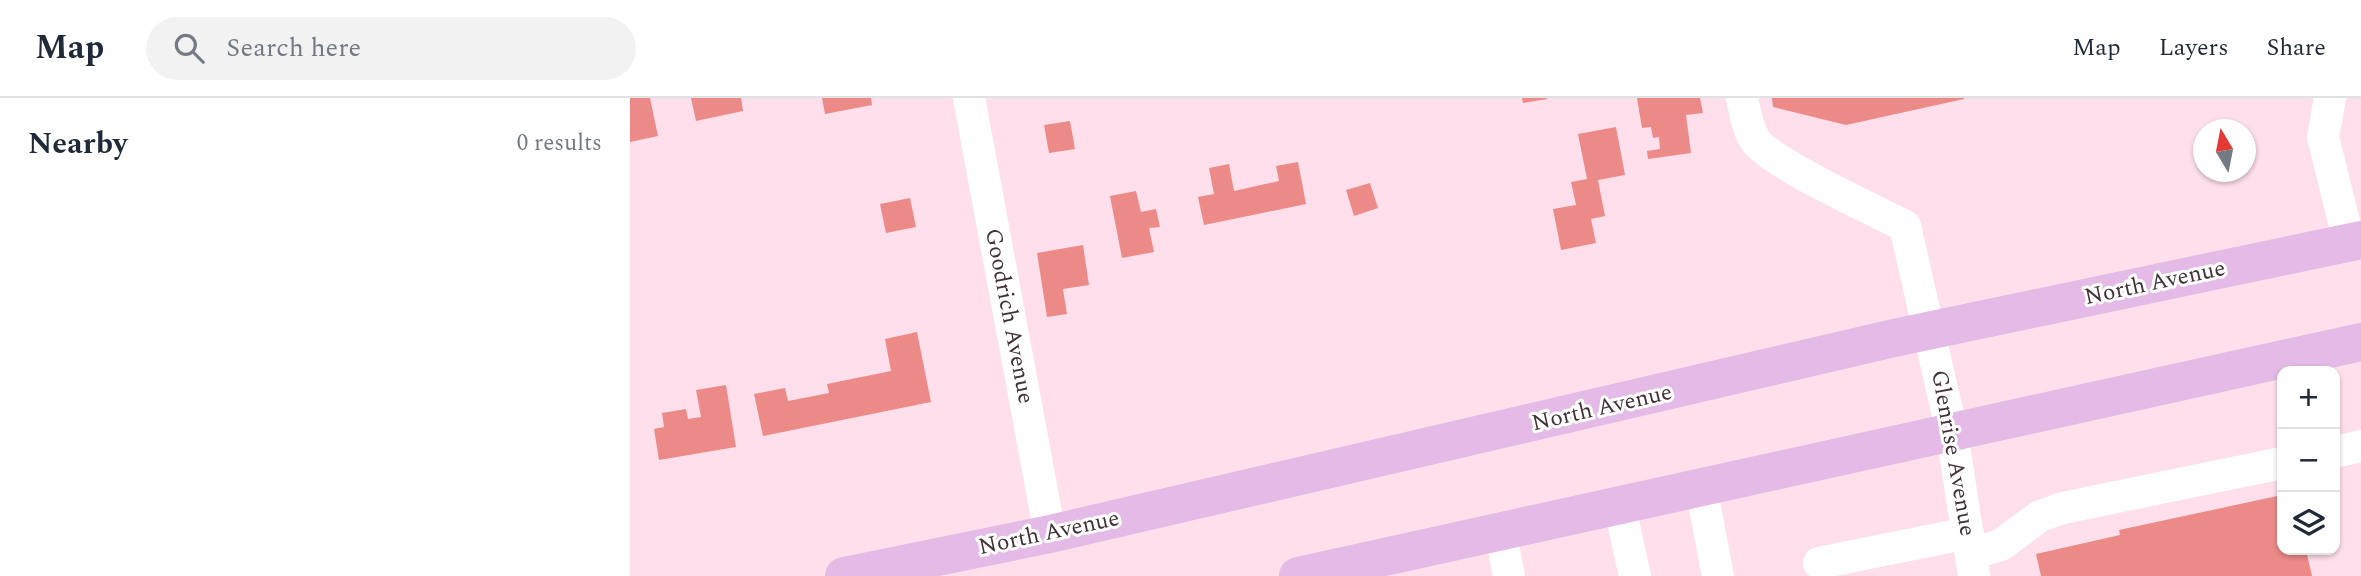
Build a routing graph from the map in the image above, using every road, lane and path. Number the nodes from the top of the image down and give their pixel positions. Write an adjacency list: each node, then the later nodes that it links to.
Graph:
1 (969, 98): 14 (street, Goodrich Avenue)
2 (1742, 98): 5 (street, Glenrise Avenue)
3 (2330, 98): 4 (street)
4 (2355, 241): 5 (main road, North Avenue)
5 (1931, 331): 7 (street, Glenrise Avenue); 14 (main road, North Avenue)
6 (2361, 342): 7 (main road)
7 (1952, 433): 11 (main road); 15 (street, Glenrise Avenue)
8 (2361, 446): 9 (street)
9 (2340, 451)
10 (2277, 464): 15 (street)
11 (1701, 486): 12 (main road); 23 (street)
12 (1619, 504): 13 (main road); 22 (street)
13 (1500, 530): 18 (main road); 21 (street)
14 (1050, 534): 17 (main road, North Avenue)
15 (1971, 555): 16 (street)
16 (1819, 562)
17 (910, 569): 19 (main road, North Avenue)
18 (1361, 569): 20 (main road)
19 (844, 576)
20 (1298, 576)
21 (1509, 576)
22 (1635, 576)
23 (1718, 576)

